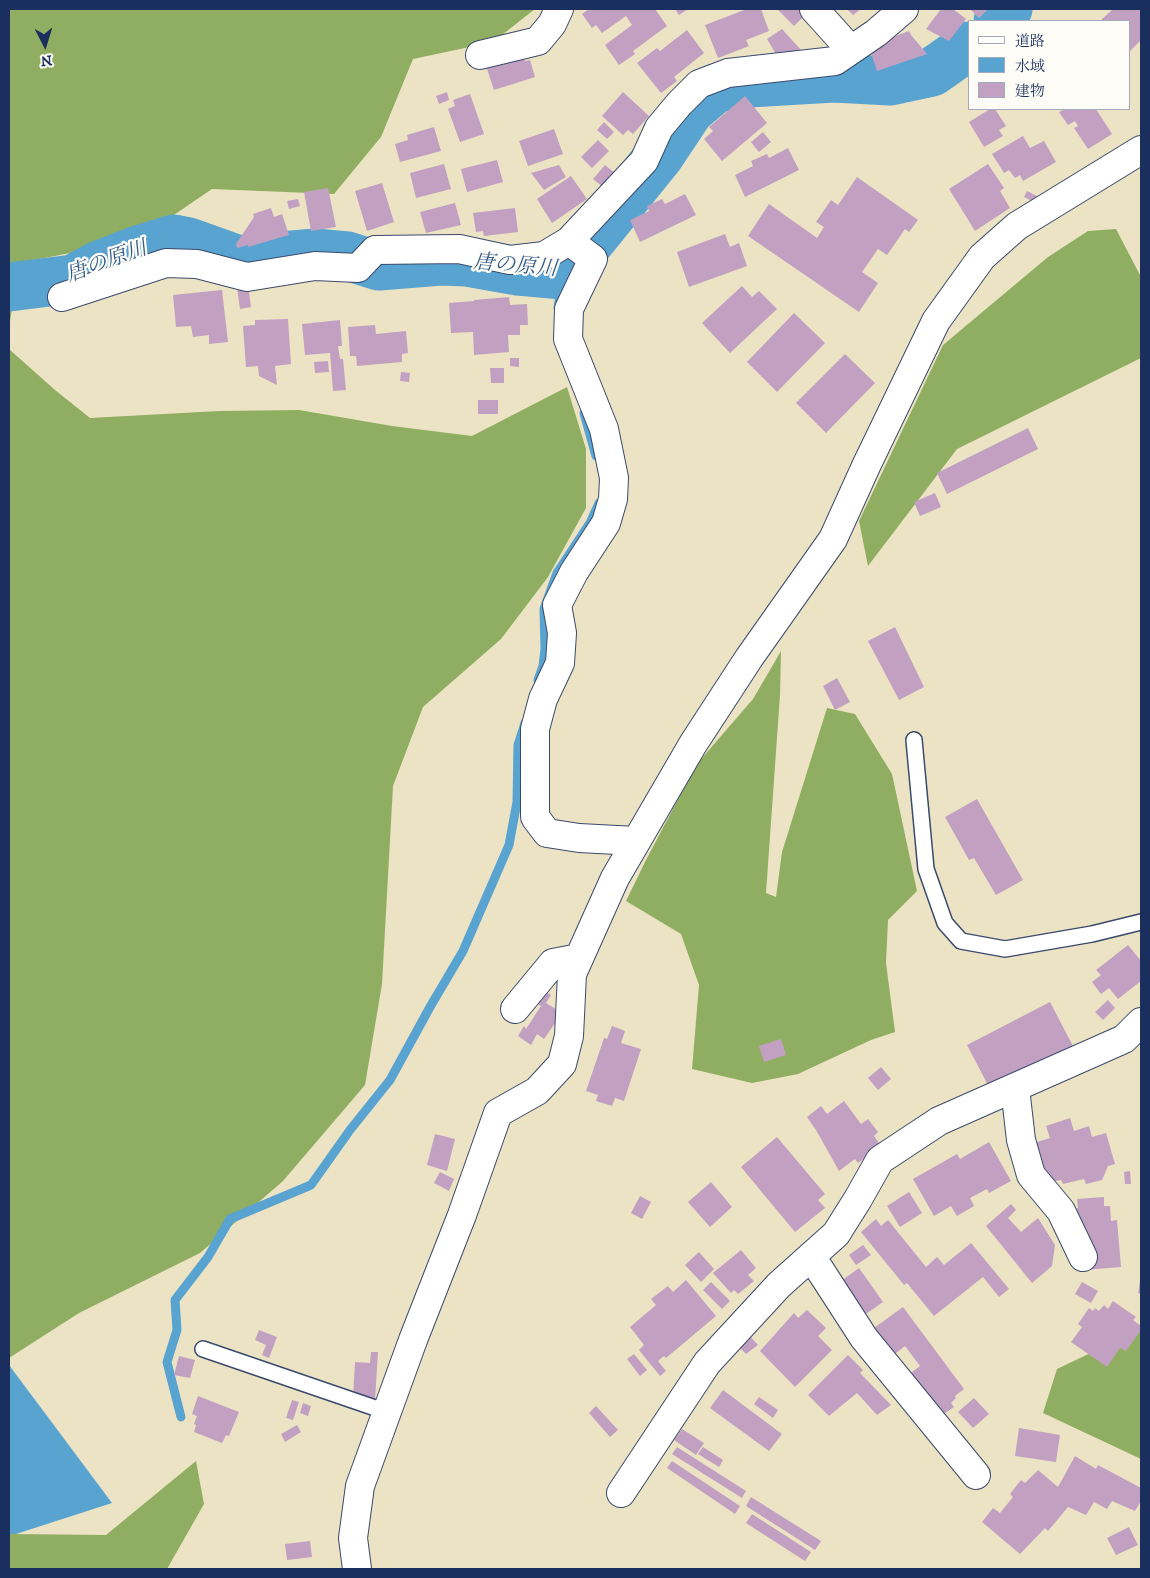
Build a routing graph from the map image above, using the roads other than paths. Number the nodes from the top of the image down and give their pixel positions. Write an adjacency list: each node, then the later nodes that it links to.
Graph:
1 (559, 9): 5 (street)
2 (814, 9): 4 (street)
3 (904, 9): 4 (street)
4 (851, 50): 7 (street)
5 (480, 55)
6 (1141, 150): 10 (street)
7 (569, 241): 8 (street); 10 (street)
8 (62, 297)
9 (914, 740): 11 (lane)
10 (636, 841): 12 (street)
11 (1141, 922)
12 (579, 958): 13 (street); 19 (street)
13 (515, 1010)
14 (1136, 1038): 15 (street)
15 (1015, 1088): 16 (street); 17 (street)
16 (811, 1256): 20 (street); 21 (street)
17 (1083, 1257)
18 (203, 1349): 19 (lane)
19 (387, 1412): 22 (street)
20 (976, 1476)
21 (621, 1493)
22 (357, 1569)

